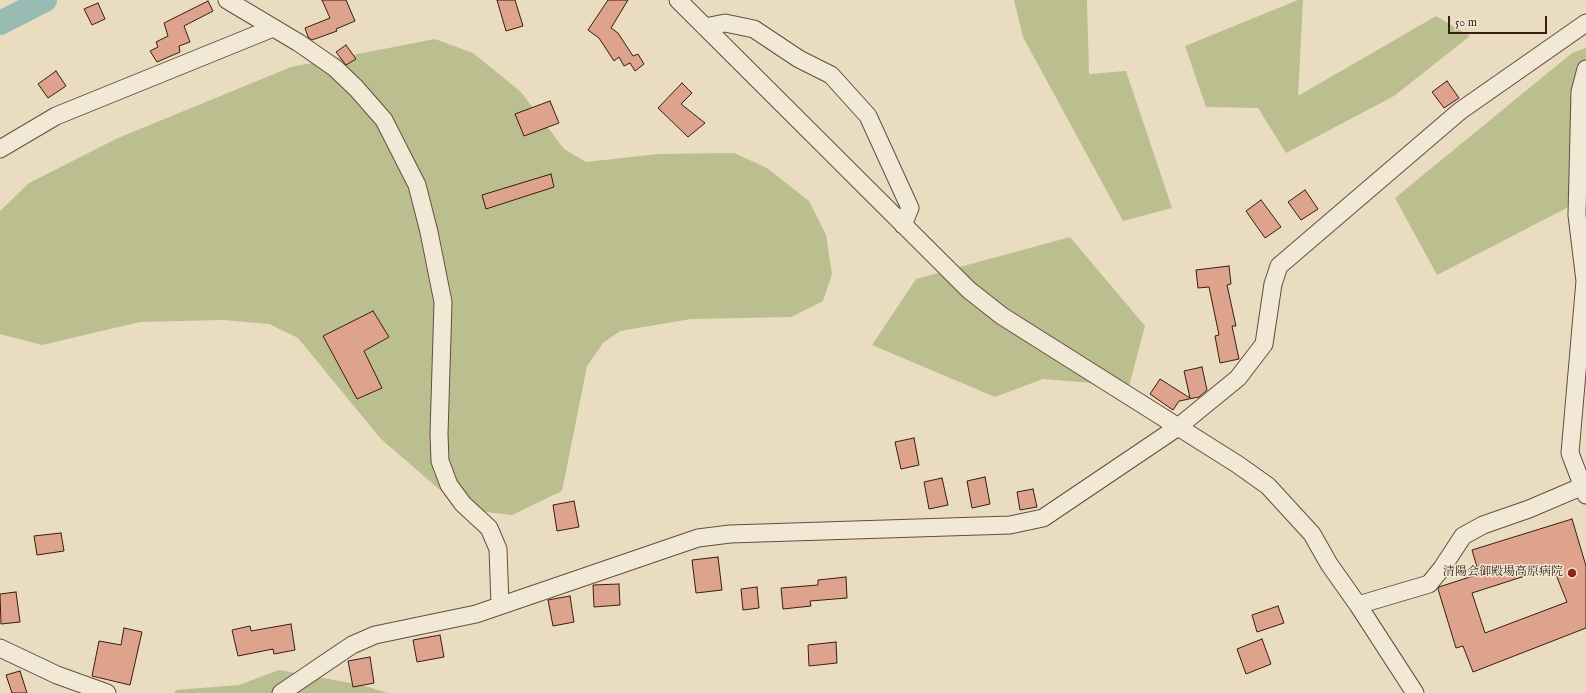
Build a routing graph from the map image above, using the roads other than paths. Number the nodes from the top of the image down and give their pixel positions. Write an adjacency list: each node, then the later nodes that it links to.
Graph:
1 (227, 0): 5 (street)
2 (678, 0): 4 (street)
3 (1586, 25): 9 (street)
4 (705, 27): 8 (street); 8 (street)
5 (273, 28): 7 (street); 11 (street)
6 (1586, 69): 10 (street)
7 (0, 149)
8 (903, 225): 9 (street)
9 (1178, 427): 11 (street); 12 (street)
10 (1584, 491): 12 (street)
11 (500, 605): 15 (street)
12 (1358, 605): 16 (street)
13 (0, 648): 14 (street)
14 (107, 693)
15 (281, 693)
16 (1415, 693)

